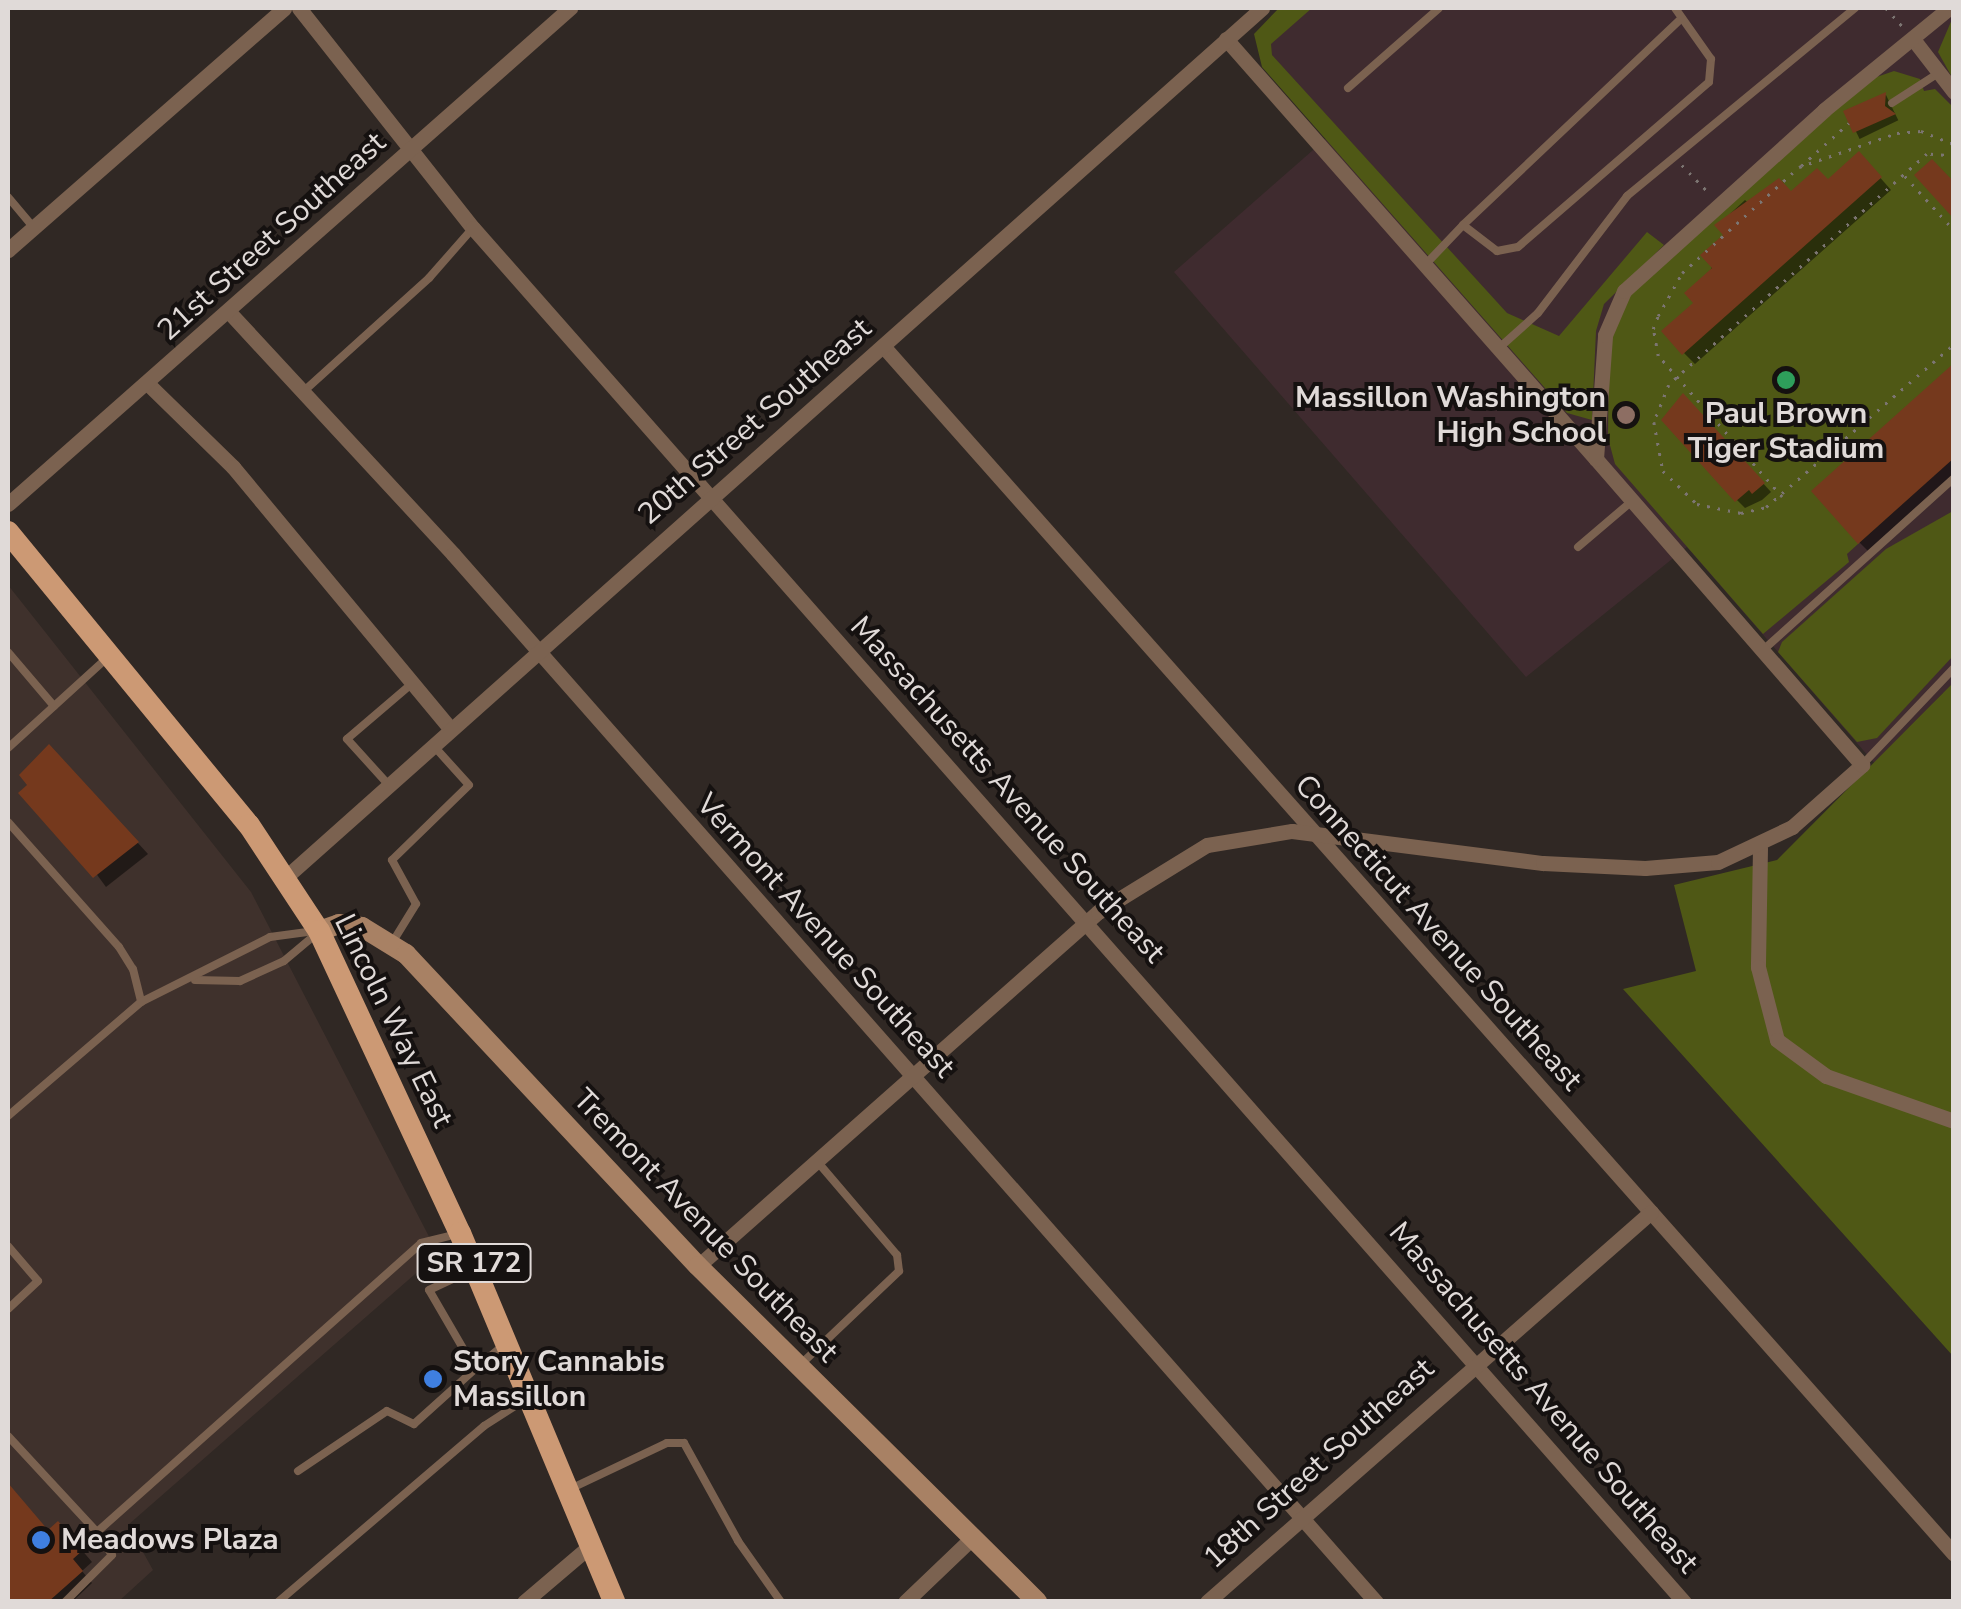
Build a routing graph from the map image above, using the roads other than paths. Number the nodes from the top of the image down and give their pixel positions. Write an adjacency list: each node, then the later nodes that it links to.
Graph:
1 (284, 8): 19 (street)
2 (300, 8): 16 (street, Massachusetts Avenue Southeast)
3 (570, 8): 16 (street, 21st Street Southeast)
4 (1262, 8): 11 (street, 20th Street Southeast)
5 (1439, 8): 13 (lane)
6 (1675, 8): 9 (lane)
7 (1855, 8): 25 (lane)
8 (1949, 8): 10 (street)
9 (1682, 18): 18 (lane); 18 (lane)
10 (1913, 39): 12 (street); 28 (street)
11 (1226, 40): 22 (street); 24 (street, 20th Street Southeast)
12 (1937, 74): 14 (street); 15 (lane)
13 (1348, 88)
14 (1954, 92)
15 (1892, 103)
16 (411, 149): 20 (street, Massachusetts Avenue Southeast); 23 (street, 21st Street Southeast)
17 (8, 196): 19 (lane)
18 (1462, 226): 22 (lane)
19 (34, 227): 21 (street)
20 (473, 228): 27 (lane); 30 (street, Massachusetts Avenue Southeast)
21 (8, 250)
22 (1424, 266): 25 (street)
23 (229, 312): 26 (street, 21st Street Southeast); 27 (street, Vermont Avenue Southeast)
24 (884, 346): 30 (street, 20th Street Southeast); 48 (street, Connecticut Avenue Southeast)
25 (1498, 349): 28 (street)
26 (148, 384): 32 (street, 21st Street Southeast); 40 (street)
27 (304, 391): 35 (street, Vermont Avenue Southeast)
28 (1596, 459): 31 (street)
29 (1954, 478): 37 (lane)
30 (711, 498): 35 (street, 20th Street Southeast); 51 (street, Massachusetts Avenue Southeast)
31 (1632, 501): 34 (lane); 37 (street)
32 (8, 504)
33 (8, 532): 38 (main road, Lincoln Way East / SR 172)
34 (1578, 547)
35 (536, 650): 42 (street, 20th Street Southeast); 56 (street, Vermont Avenue Southeast)
36 (8, 652): 41 (lane)
37 (1762, 652): 45 (street)
38 (110, 655): 41 (lane); 50 (main road, Lincoln Way East / SR 172)
39 (1954, 668): 45 (lane)
40 (410, 686): 42 (street); 46 (lane)
41 (54, 706): 44 (lane)
42 (448, 727): 43 (street, 20th Street Southeast)
43 (431, 742): 46 (street, 20th Street Southeast); 53 (lane)
44 (8, 748)
45 (1862, 764): 49 (street)
46 (386, 782): 50 (street, 20th Street Southeast)
47 (8, 822): 55 (lane)
48 (1314, 833): 49 (street); 51 (street); 60 (street, Connecticut Avenue Southeast)
49 (1760, 848): 58 (street)
50 (286, 877): 52 (main road, Lincoln Way East / SR 172)
51 (1086, 922): 56 (street); 67 (street, Massachusetts Avenue Southeast)
52 (319, 931): 53 (street, Tremont Avenue Southeast); 54 (lane); 54 (lane); 61 (main road, Lincoln Way East / SR 172)
53 (392, 943): 63 (street, Tremont Avenue Southeast)
54 (194, 980): 55 (lane)
55 (141, 1002): 57 (lane)
56 (911, 1075): 59 (street); 74 (street, Vermont Avenue Southeast)
57 (8, 1116)
58 (1954, 1122)
59 (816, 1160): 63 (street); 68 (lane)
60 (1652, 1212): 67 (street, 18th Street Southeast); 78 (street, Connecticut Avenue Southeast)
61 (460, 1233): 64 (main road, Lincoln Way East / SR 172); 75 (lane)
62 (8, 1246): 65 (lane)
63 (698, 1266): 68 (street, Tremont Avenue Southeast)
64 (476, 1268): 66 (main road, Lincoln Way East / SR 172); 69 (lane)
65 (8, 1309)
66 (508, 1342): 69 (lane); 70 (main road, Lincoln Way East / SR 172)
67 (1475, 1363): 74 (street, 18th Street Southeast); 88 (street, Massachusetts Avenue Southeast)
68 (799, 1366): 76 (street, Tremont Avenue Southeast)
69 (476, 1369): 72 (lane)
70 (530, 1396): 73 (main road, Lincoln Way East / SR 172); 80 (lane)
71 (8, 1436): 75 (lane)
72 (298, 1471)
73 (568, 1490): 77 (main road, Lincoln Way East / SR 172); 83 (lane)
74 (1301, 1517): 86 (street, 18th Street Southeast); 87 (street, Vermont Avenue Southeast)
75 (96, 1532): 79 (lane)
76 (972, 1538): 84 (street); 85 (street, Tremont Avenue Southeast)
77 (590, 1545): 81 (street); 82 (main road, Lincoln Way East / SR 172)
78 (1954, 1554)
79 (65, 1602)
80 (278, 1602)
81 (524, 1602)
82 (614, 1602)
83 (781, 1602)
84 (905, 1602)
85 (1037, 1602)
86 (1206, 1602)
87 (1376, 1602)
88 (1684, 1602)

